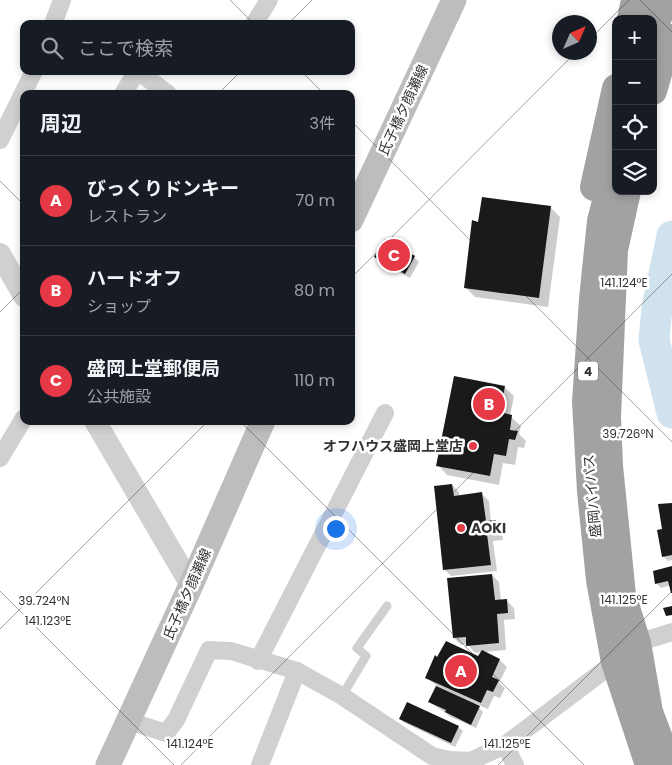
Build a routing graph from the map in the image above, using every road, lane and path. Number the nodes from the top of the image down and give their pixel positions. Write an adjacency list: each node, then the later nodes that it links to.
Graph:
1 (62, 0): 7 (street)
2 (269, 0): 8 (street)
3 (454, 0): 23 (main road, 氏子橋夕顔瀬線)
4 (635, 0): 6 (highway)
5 (664, 0): 9 (highway)
6 (632, 15)
7 (54, 20)
8 (256, 20)
9 (657, 20)
10 (672, 38): 14 (highway)
11 (32, 75): 15 (street)
12 (135, 75): 16 (street)
13 (142, 75): 17 (street)
14 (657, 77)
15 (25, 90)
16 (125, 90)
17 (163, 90)
18 (20, 99): 20 (street)
19 (612, 105): 31 (highway)
20 (0, 140)
21 (612, 178): 31 (highway, 盛岡バイパス / 4)
22 (627, 195): 35 (highway, 盛岡バイパス / 4)
23 (355, 211)
24 (0, 254): 25 (street)
25 (20, 289)
26 (384, 412): 36 (street)
27 (20, 425): 30 (street)
28 (97, 425): 32 (street)
29 (261, 425): 32 (main road, 氏子橋夕顔瀬線)
30 (0, 458)
31 (600, 580): 37 (highway, 盛岡バイパス / 4)
32 (191, 585): 40 (main road, 氏子橋夕顔瀬線)
33 (387, 606): 39 (lane)
34 (672, 632): 35 (street)
35 (637, 643): 37 (street); 46 (highway, 盛岡バイパス / 4)
36 (258, 661): 38 (street); 40 (street)
37 (615, 662): 41 (street); 45 (highway, 盛岡バイパス / 4)
38 (297, 671): 39 (street); 43 (street)
39 (342, 696): 41 (street)
40 (129, 721): 42 (main road, 氏子橋夕顔瀬線)
41 (505, 745): 44 (street)
42 (108, 765)
43 (260, 765)
44 (515, 765)
45 (649, 765)
46 (669, 765)

